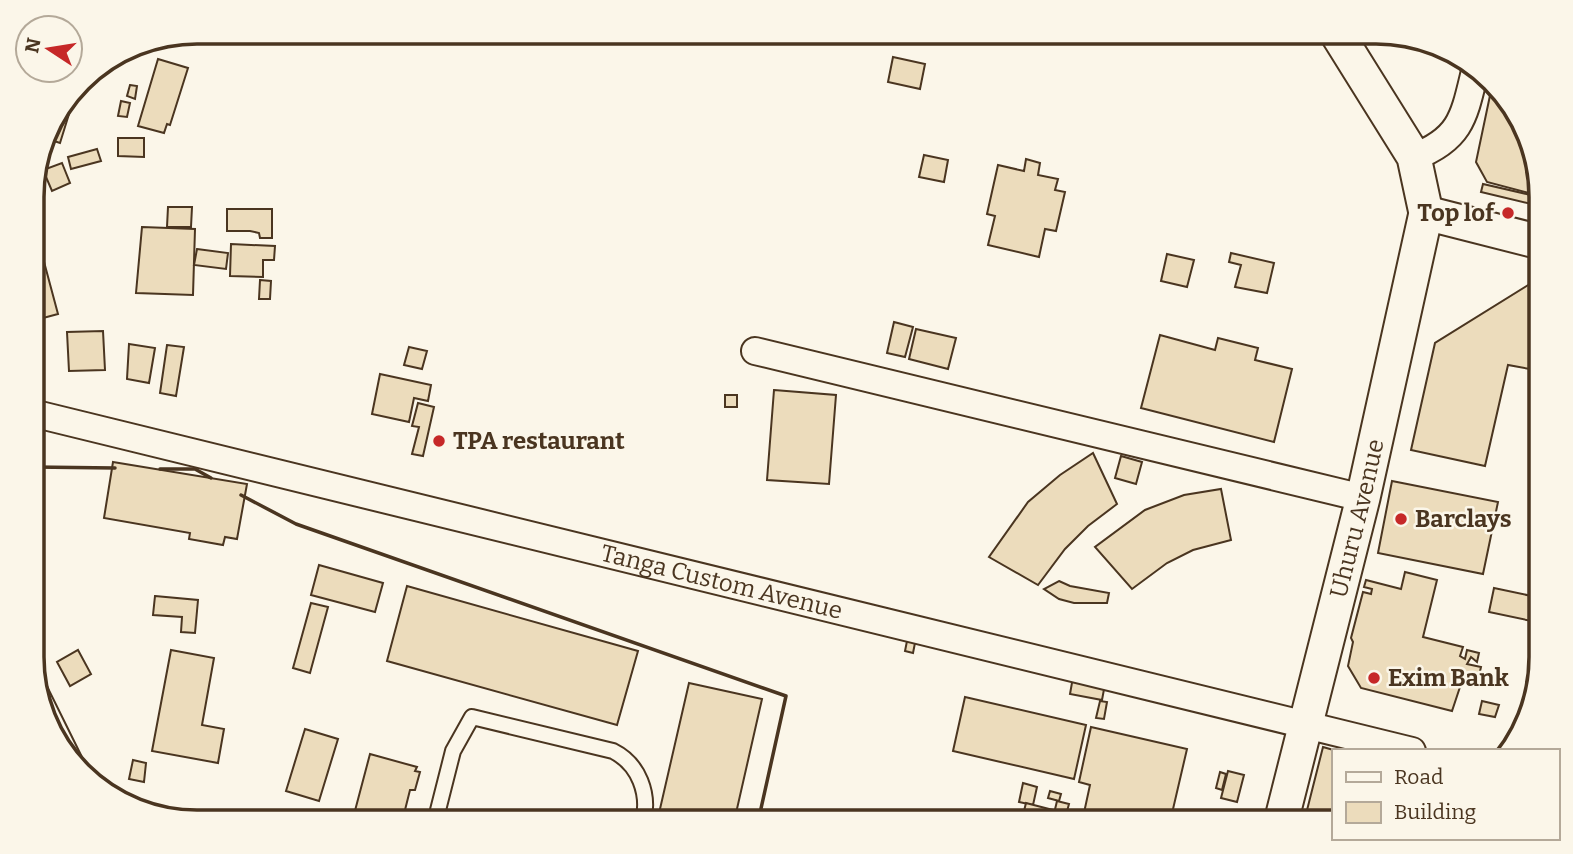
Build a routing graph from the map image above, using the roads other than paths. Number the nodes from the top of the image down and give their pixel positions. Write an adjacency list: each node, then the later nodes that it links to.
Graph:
1 (1343, 44): 3 (street)
2 (1473, 79): 3 (street)
3 (1414, 157): 4 (street)
4 (1426, 213): 5 (street); 8 (street, Uhuru Avenue)
5 (1529, 239)
6 (755, 351): 8 (street)
7 (44, 416): 9 (street, Tanga Custom Avenue)
8 (1363, 498): 9 (street, Uhuru Avenue)
9 (1306, 725): 10 (street, Tanga Custom Avenue); 13 (street, Uhuru Avenue)
10 (1404, 749)
11 (438, 810): 12 (lane)
12 (643, 810)
13 (1284, 810)

